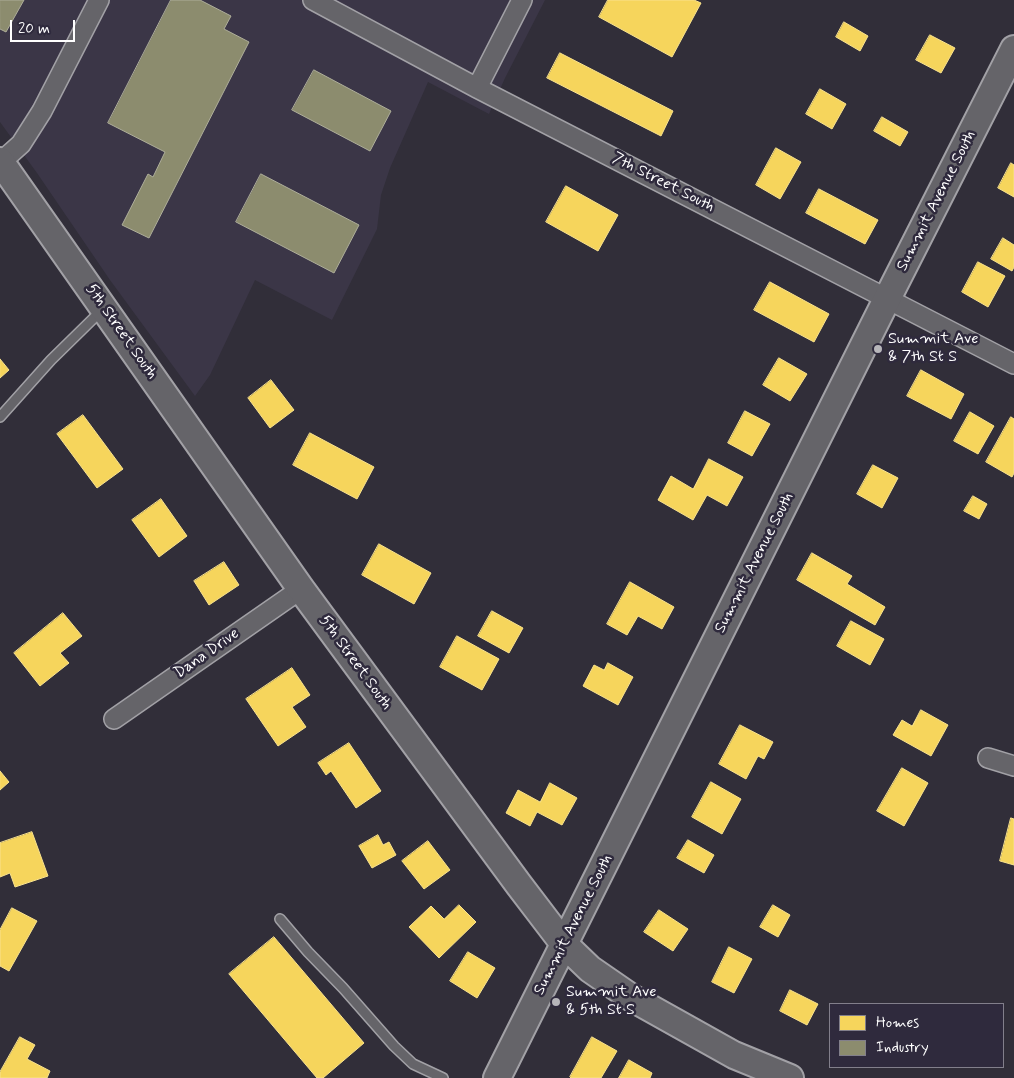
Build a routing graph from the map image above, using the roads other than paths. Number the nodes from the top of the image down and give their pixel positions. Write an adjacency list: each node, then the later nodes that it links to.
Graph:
1 (99, 0): 6 (street)
2 (313, 0): 5 (street, 7th Street South)
3 (522, 0): 5 (street)
4 (1014, 49): 7 (street, Summit Avenue South)
5 (477, 88): 7 (street, 7th Street South)
6 (0, 162): 8 (street, 5th Street South)
7 (887, 299): 9 (street, 7th Street South); 16 (street, Summit Avenue South)
8 (104, 308): 10 (lane); 11 (street, 5th Street South)
9 (1014, 364)
10 (0, 417)
11 (301, 589): 12 (street, Dana Drive); 16 (street, 5th Street South)
12 (114, 718)
13 (988, 758): 14 (street)
14 (1014, 766)
15 (280, 919): 17 (lane)
16 (564, 944): 18 (street, Summit Avenue South); 19 (street, 5th Street South)
17 (442, 1078)
18 (497, 1078)
19 (790, 1078)

